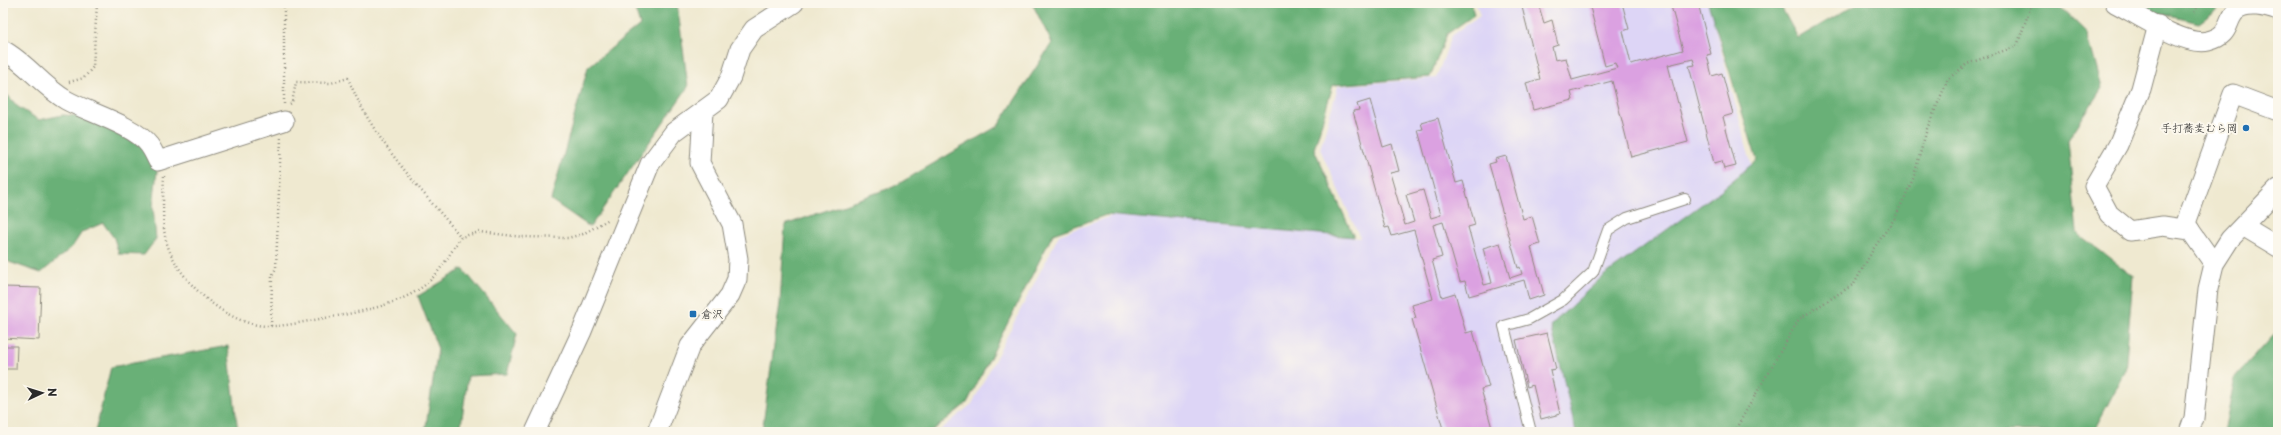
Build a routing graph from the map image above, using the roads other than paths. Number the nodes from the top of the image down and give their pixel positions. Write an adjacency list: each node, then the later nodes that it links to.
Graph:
1 (794, 3): 7 (street)
2 (2115, 3): 4 (street)
3 (2278, 12): 4 (street)
4 (2158, 25): 12 (street)
5 (3, 50): 8 (street)
6 (2278, 111): 12 (street)
7 (703, 112): 15 (street); 16 (street)
8 (284, 114)
9 (2278, 189): 11 (street)
10 (1685, 199): 17 (lane)
11 (2243, 226): 13 (street); 14 (street)
12 (2190, 230): 14 (street)
13 (2278, 247)
14 (2214, 264): 18 (street)
15 (535, 432)
16 (657, 432)
17 (1531, 432)
18 (2189, 432)

